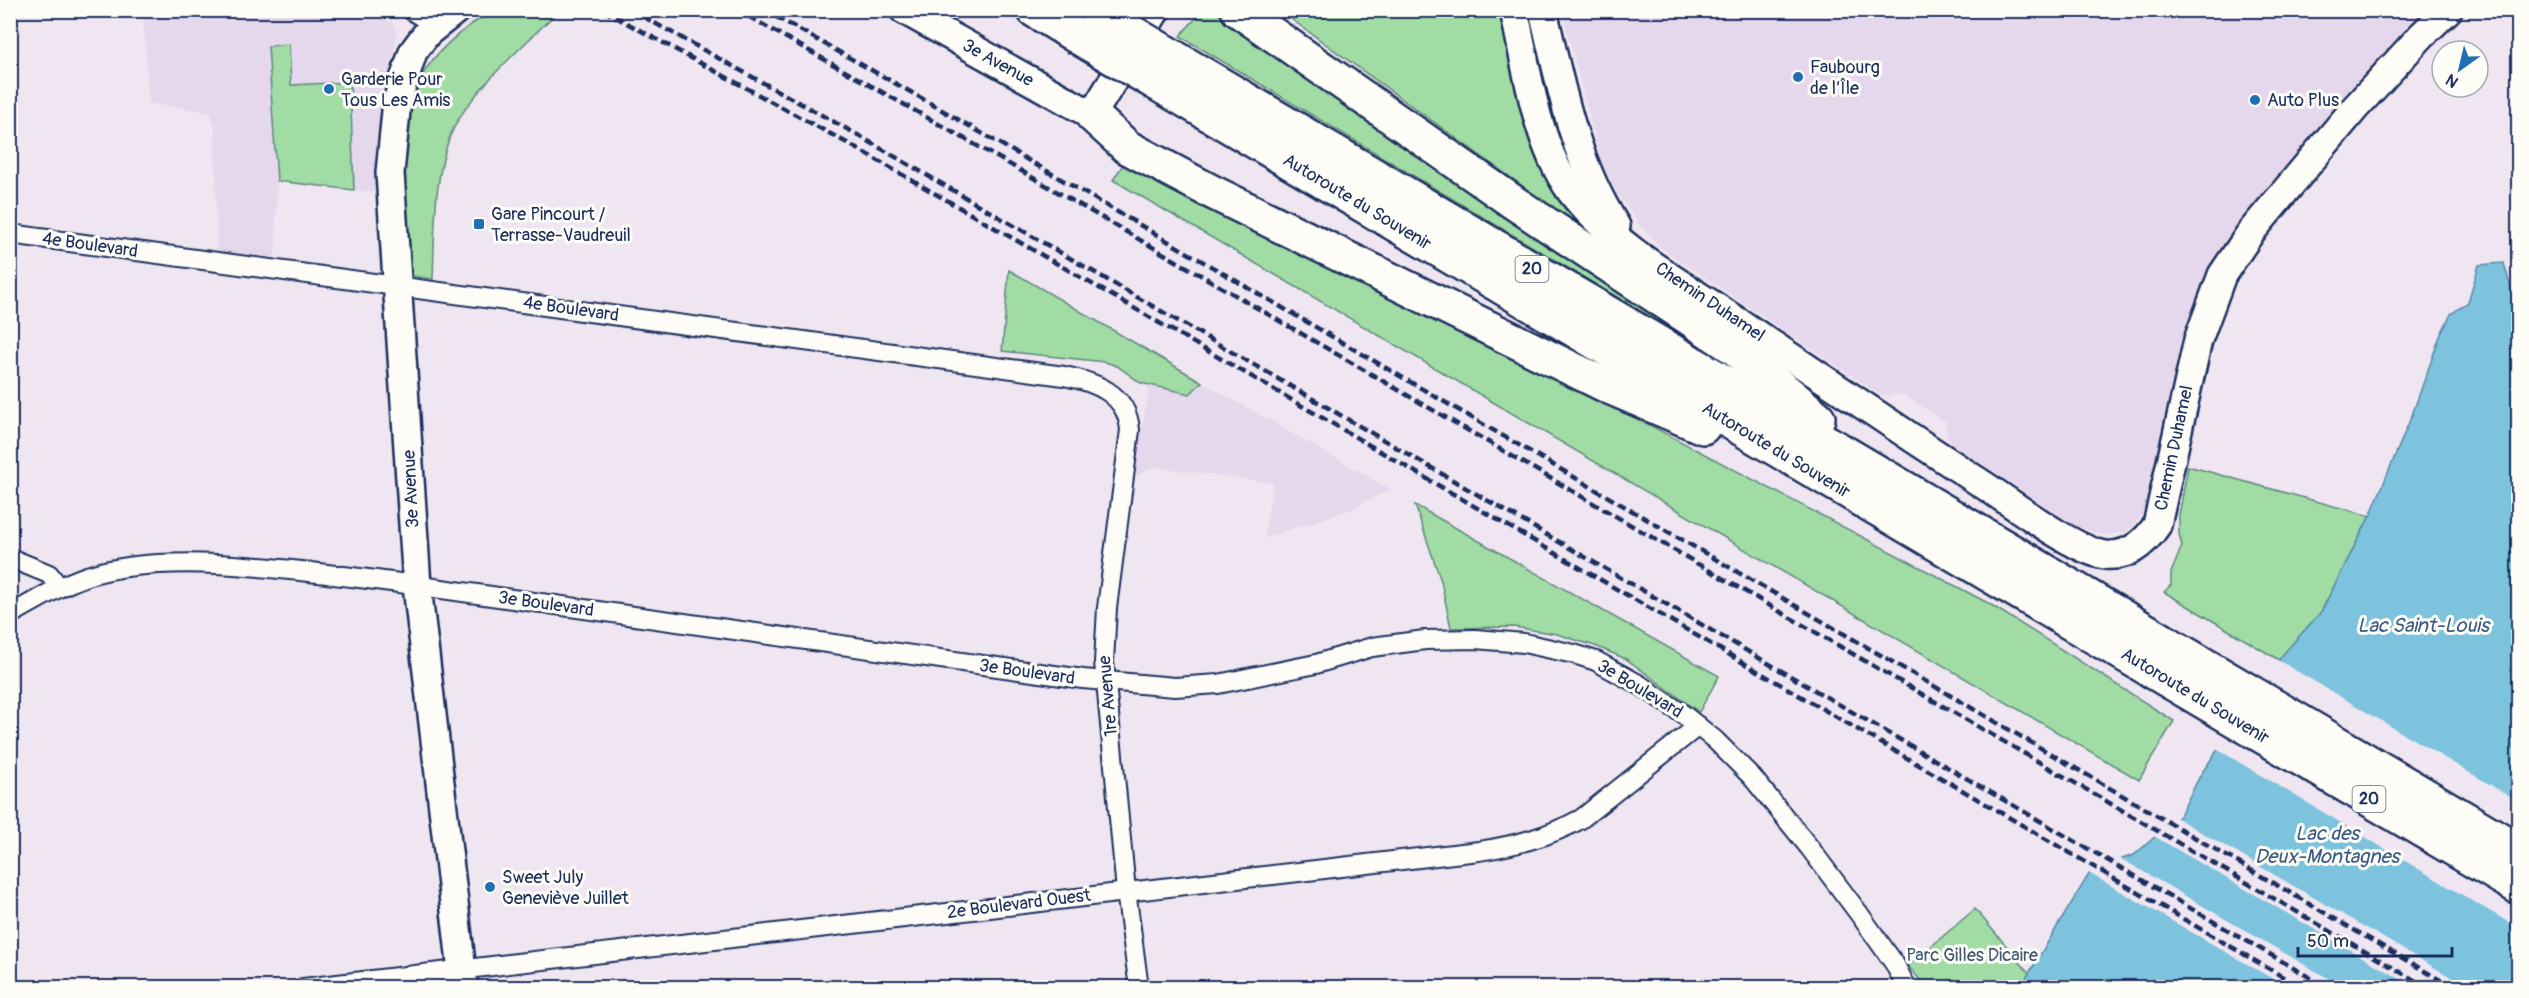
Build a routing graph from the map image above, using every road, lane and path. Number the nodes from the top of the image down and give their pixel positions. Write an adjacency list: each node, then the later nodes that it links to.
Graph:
1 (411, 10): 9 (street)
2 (904, 10): 12 (street, 3e Avenue)
3 (1034, 10): 10 (highway, Autoroute du Souvenir / 20)
4 (1156, 10): 12 (street)
5 (1238, 10): 18 (highway)
6 (1514, 10): 14 (street, Chemin Duhamel)
7 (1543, 10): 14 (street, Chemin Duhamel)
8 (2448, 10): 14 (street, Chemin Duhamel)
9 (446, 18): 15 (street, 3e Avenue)
10 (1085, 23): 11 (highway, Autoroute du Souvenir / 20, bridge)
11 (1164, 70): 17 (highway, Autoroute du Souvenir / 20); 18 (highway, Autoroute du Souvenir / 20)
12 (1092, 115): 17 (highway)
13 (10, 234): 15 (street, 4e Boulevard)
14 (1631, 247)
15 (399, 285): 16 (street, 4e Boulevard); 20 (street, 3e Avenue)
16 (1123, 406): 23 (street, 1re Avenue)
17 (1816, 474): 24 (highway, Autoroute du Souvenir / 20)
18 (1893, 481): 24 (highway, Autoroute du Souvenir / 20)
19 (10, 558): 21 (street)
20 (417, 586): 21 (street, 3e Boulevard); 23 (street, 3e Boulevard); 29 (street, 3e Avenue)
21 (59, 587): 22 (street, 3e Boulevard)
22 (10, 615)
23 (1106, 682): 25 (street, 3e Boulevard); 28 (street, 1re Avenue)
24 (2227, 697): 26 (highway, Autoroute du Souvenir / 20); 27 (highway, Autoroute du Souvenir / 20)
25 (1698, 726): 28 (street, 2e Boulevard Ouest); 32 (street, 3e Boulevard)
26 (2518, 850)
27 (2518, 887)
28 (1126, 891): 29 (street, 2e Boulevard Ouest); 31 (street, 1re Avenue)
29 (463, 978): 30 (street, 2e Boulevard Ouest)
30 (303, 987)
31 (1139, 987)
32 (1907, 987)

